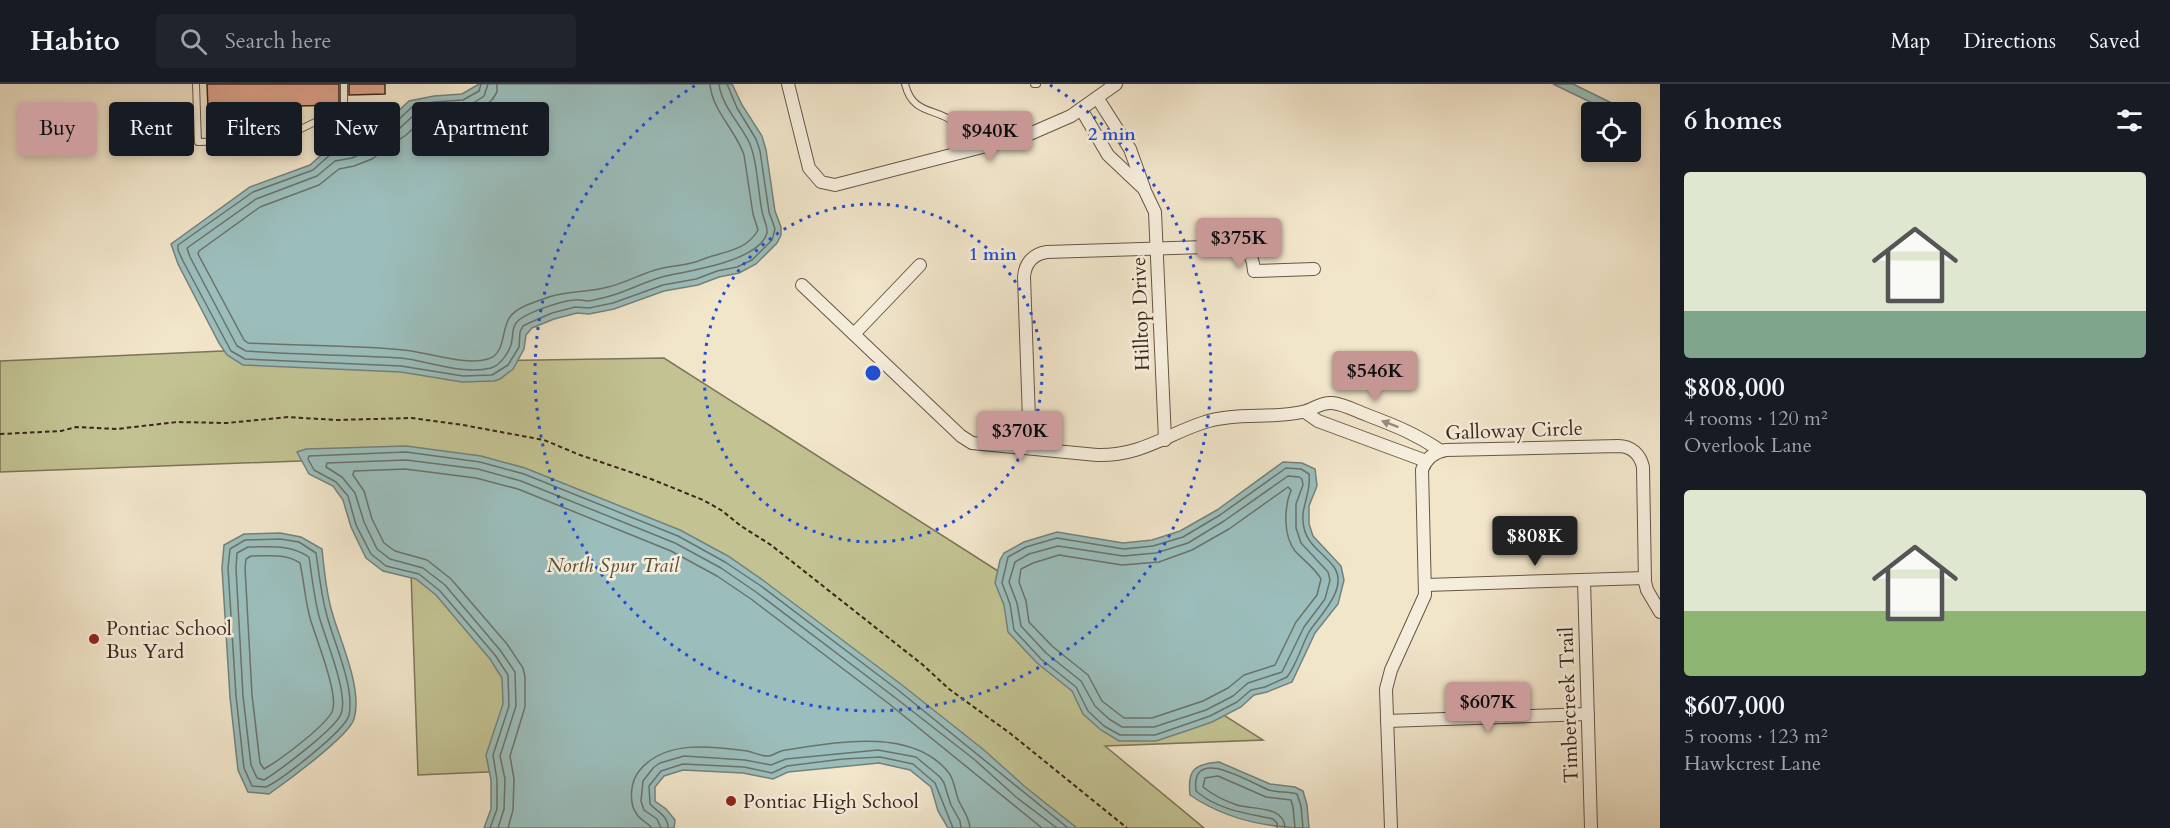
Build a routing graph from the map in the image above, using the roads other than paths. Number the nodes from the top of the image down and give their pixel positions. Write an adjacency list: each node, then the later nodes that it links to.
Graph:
1 (196, 84): 2 (lane)
2 (344, 84)
3 (788, 84): 8 (street)
4 (905, 84): 8 (lane)
5 (1116, 84): 6 (street)
6 (1098, 99): 7 (street); 9 (street, Hilltop Drive)
7 (1081, 109): 8 (street); 9 (street, Hilltop Drive)
8 (965, 153)
9 (1144, 189): 10 (street, Hilltop Drive)
10 (1157, 248): 12 (street); 16 (street, Hilltop Drive); 17 (street)
11 (920, 265): 14 (street)
12 (1314, 269)
13 (802, 285): 14 (street)
14 (854, 334): 17 (street)
15 (1305, 412): 16 (street); 18 (street, one-way to 15); 19 (street)
16 (1165, 440): 17 (street)
17 (1030, 448)
18 (1441, 451): 19 (street, Galloway Circle); 20 (street, Galloway Circle)
19 (1426, 461): 22 (street, Galloway Circle)
20 (1645, 578): 21 (street); 23 (street, Galloway Circle)
21 (1584, 580): 22 (street); 24 (street, Timbercreek Trail)
22 (1426, 585): 25 (street, Galloway Circle)
23 (1660, 612)
24 (1588, 714): 25 (street); 27 (street, Timbercreek Trail)
25 (1387, 721): 26 (street, Galloway Circle)
26 (1391, 828)
27 (1591, 828)

